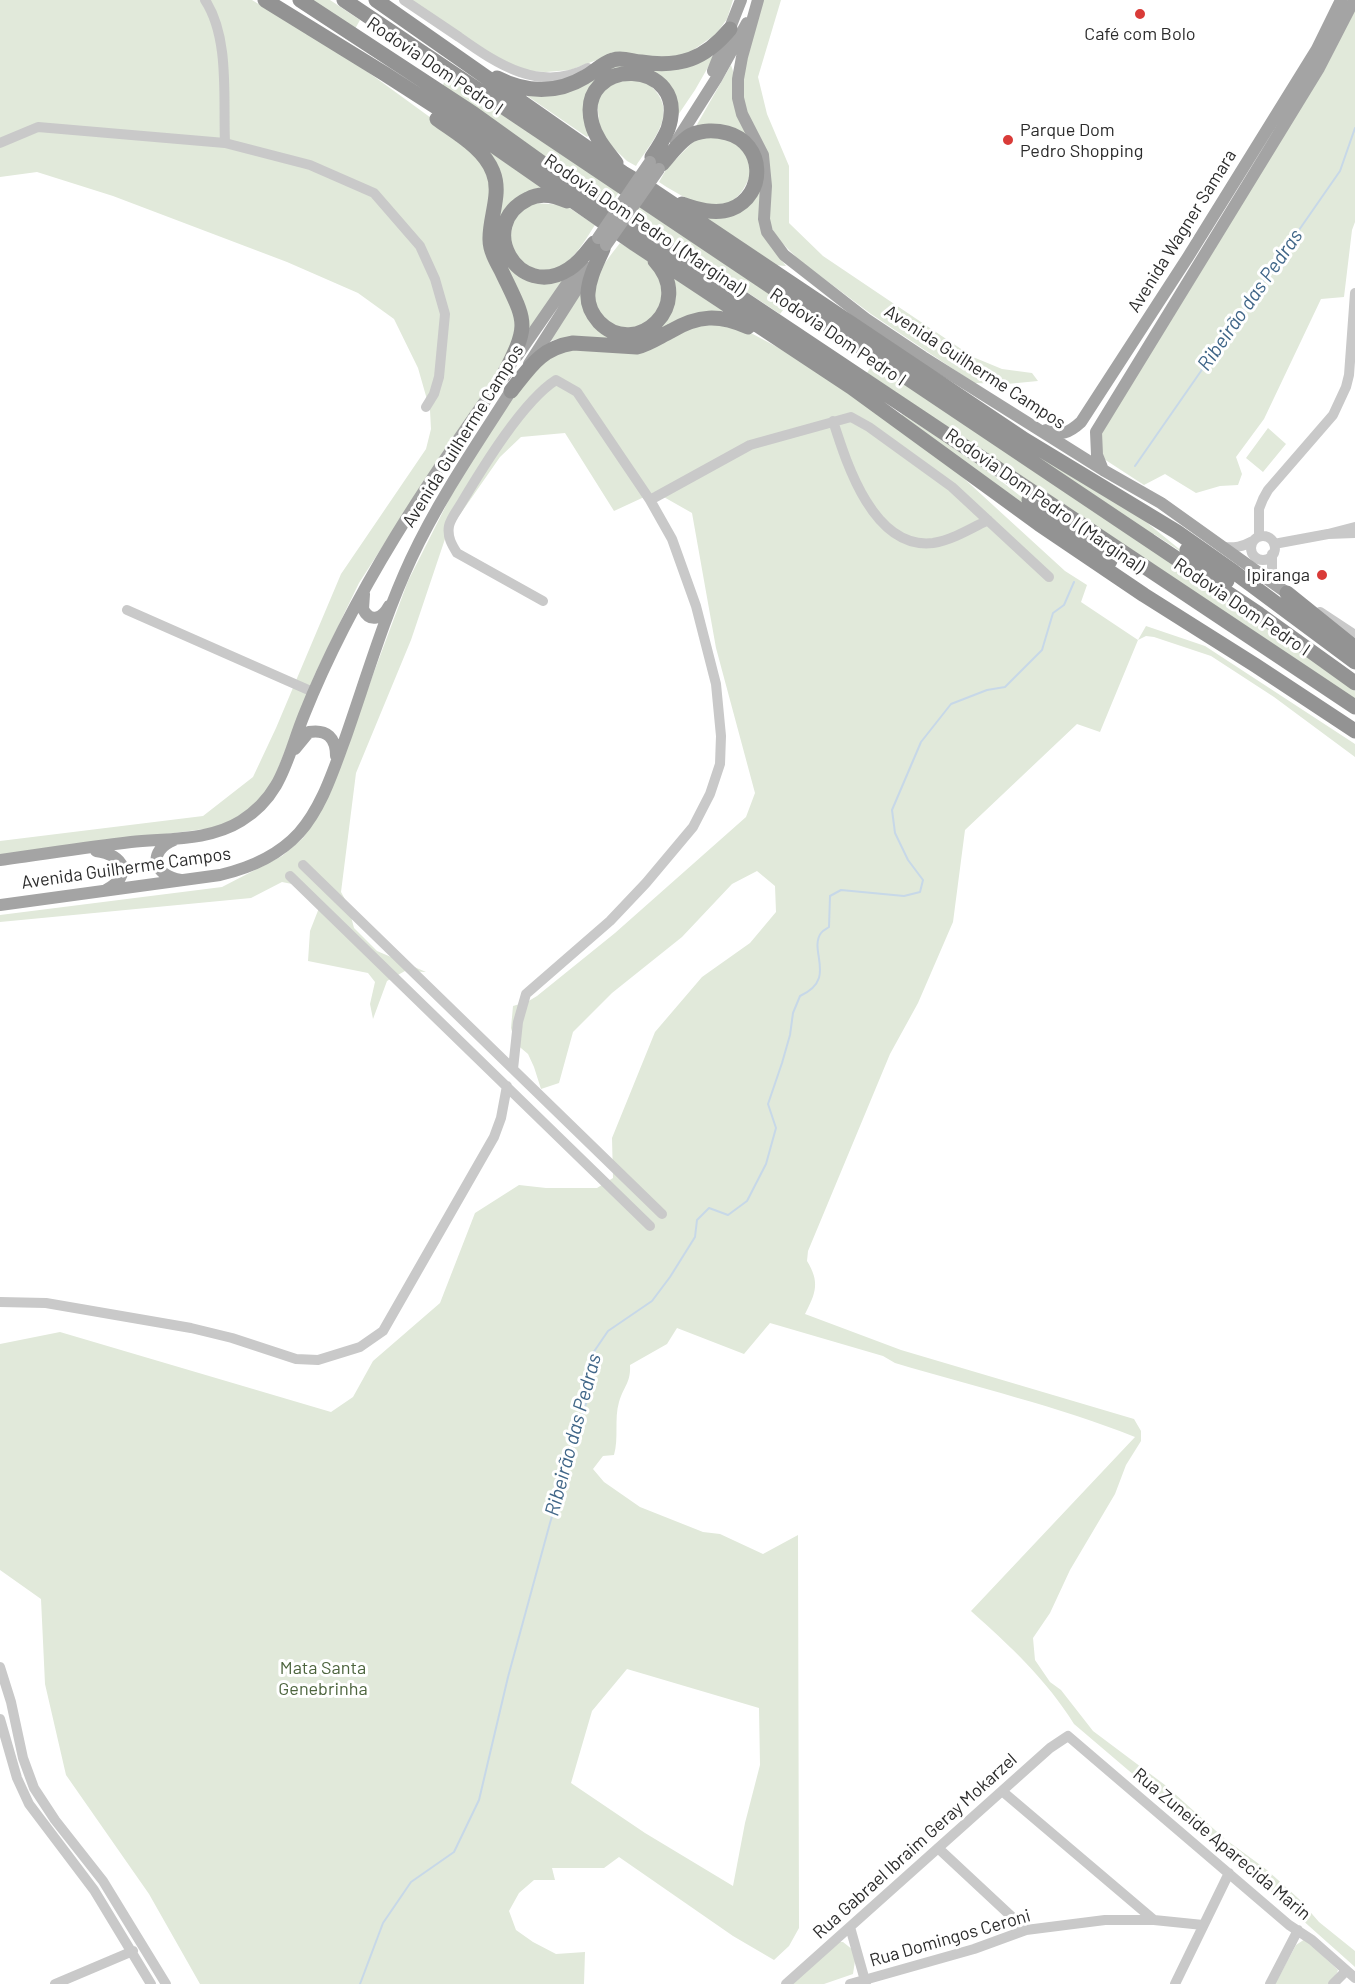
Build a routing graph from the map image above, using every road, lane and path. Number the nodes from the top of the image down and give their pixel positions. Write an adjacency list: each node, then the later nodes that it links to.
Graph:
1 (205, 0): 18 (street)
2 (265, 0): 16 (highway, Rodovia Dom Pedro I (Marginal))
3 (293, 0): 12 (highway)
4 (300, 0): 12 (highway, Rodovia Dom Pedro I)
5 (344, 0): 54 (highway, Rodovia Dom Pedro I)
6 (376, 0): 14 (highway, Rodovia Dom Pedro I (Marginal))
7 (404, 0): 15 (street)
8 (741, 0): 13 (main road, Avenida Guilherme Campos)
9 (757, 0): 19 (main road, Avenida Guilherme Campos); 30 (main road, Avenida Guilherme Campos)
10 (1341, 0): 32 (main road, Avenida Wagner Samara)
11 (1354, 0): 34 (main road, Avenida Wagner Samara)
12 (317, 12): 33 (highway, Rodovia Dom Pedro I)
13 (730, 29): 15 (highway); 19 (main road, Avenida Guilherme Campos)
14 (456, 56): 15 (highway); 20 (highway, Rodovia Dom Pedro I (Marginal))
15 (613, 60)
16 (385, 74): 22 (highway, Rodovia Dom Pedro I (Marginal)); 26 (highway)
17 (0, 143): 18 (street)
18 (225, 143): 29 (street)
19 (656, 163): 20 (highway); 21 (highway); 23 (main road, Avenida Guilherme Campos, bridge)
20 (623, 173): 21 (highway, Rodovia Dom Pedro I (Marginal))
21 (652, 190): 35 (highway, Rodovia Dom Pedro I (Marginal))
22 (592, 214): 23 (highway); 24 (highway, Rodovia Dom Pedro I (Marginal))
23 (600, 244): 24 (highway); 26 (main road, Avenida Guilherme Campos); 28 (main road, Avenida Guilherme Campos)
24 (634, 244): 27 (highway, Rodovia Dom Pedro I (Marginal))
25 (1355, 293): 44 (street)
26 (503, 376): 47 (main road, Avenida Guilherme Campos)
27 (851, 387): 28 (highway); 57 (highway, Rodovia Dom Pedro I (Marginal))
28 (511, 391): 50 (main road, Avenida Guilherme Campos)
29 (426, 407)
30 (1023, 420): 32 (main road); 36 (main road, Avenida Guilherme Campos)
31 (834, 421): 37 (street); 39 (street); 39 (street)
32 (1081, 422): 34 (main road)
33 (940, 428): 57 (highway); 60 (highway, Rodovia Dom Pedro I)
34 (1096, 432): 36 (main road)
35 (1051, 456): 54 (highway); 56 (highway, Rodovia Dom Pedro I (Marginal))
36 (1103, 470): 45 (main road, Avenida Guilherme Campos)
37 (650, 500): 51 (street); 74 (street)
38 (1355, 516): 41 (street)
39 (988, 520): 48 (street)
40 (1355, 527): 41 (street)
41 (1342, 529): 43 (street)
42 (1355, 533): 43 (street)
43 (1328, 534): 46 (street)
44 (1256, 539): 45 (street); 46 (street); 46 (street)
45 (1219, 547): 49 (main road, Avenida Guilherme Campos)
46 (1273, 549): 49 (street)
47 (373, 574): 50 (main road); 59 (main road, Avenida Guilherme Campos)
48 (1049, 577)
49 (1287, 593): 53 (street); 55 (highway)
50 (395, 596): 63 (main road, Avenida Guilherme Campos)
51 (543, 601)
52 (128, 610): 59 (street)
53 (1355, 635)
54 (1301, 643): 58 (highway, Rodovia Dom Pedro I)
55 (1355, 648)
56 (1355, 662)
57 (1255, 664): 61 (highway, Rodovia Dom Pedro I (Marginal))
58 (1355, 683)
59 (313, 692): 62 (main road, Avenida Guilherme Campos)
60 (1355, 707)
61 (1355, 731)
62 (288, 762): 63 (main road); 64 (main road, Avenida Guilherme Campos)
63 (335, 766): 69 (main road, Avenida Guilherme Campos)
64 (181, 838): 65 (main road, Avenida Guilherme Campos); 69 (main road)
65 (63, 852): 66 (main road, Avenida Guilherme Campos); 70 (main road)
66 (0, 860)
67 (303, 865): 72 (street)
68 (290, 876): 73 (street)
69 (187, 880): 70 (main road, Avenida Guilherme Campos)
70 (90, 894): 71 (main road, Avenida Guilherme Campos)
71 (0, 905)
72 (494, 1050): 73 (street); 74 (street)
73 (482, 1062): 75 (street)
74 (513, 1069): 76 (street)
75 (507, 1086): 77 (street); 80 (street)
76 (534, 1090): 77 (street); 78 (street)
77 (523, 1102): 79 (street)
78 (662, 1214)
79 (650, 1226)
80 (0, 1302)
81 (0, 1667): 97 (street)
82 (0, 1719): 92 (street)
83 (1068, 1736): 84 (street, Rua Gabrael Ibraim Geray Mokarzel); 86 (street, Rua Zuneide Aparecida Marin)
84 (1002, 1791): 85 (street, Rua Gabrael Ibraim Geray Mokarzel); 87 (street)
85 (938, 1848): 89 (street, Rua Gabrael Ibraim Geray Mokarzel); 90 (street)
86 (1228, 1873): 88 (street); 91 (street, Rua Zuneide Aparecida Marin)
87 (1154, 1920): 88 (street, Rua Domingos Ceroni); 90 (street, Rua Domingos Ceroni)
88 (1203, 1925): 100 (street)
89 (850, 1927): 94 (street); 98 (street, Rua Gabrael Ibraim Geray Mokarzel)
90 (1026, 1930): 94 (street, Rua Domingos Ceroni)
91 (1298, 1930): 93 (street, Rua Zuneide Aparecida Marin); 101 (street)
92 (133, 1952): 95 (street); 96 (street)
93 (1351, 1974): 102 (street)
94 (866, 1982): 99 (street, Rua Domingos Ceroni)
95 (56, 1984)
96 (151, 1984)
97 (166, 1984)
98 (786, 1984)
99 (850, 1984)
100 (1175, 1984)
101 (1270, 1984)
102 (1333, 1984)

